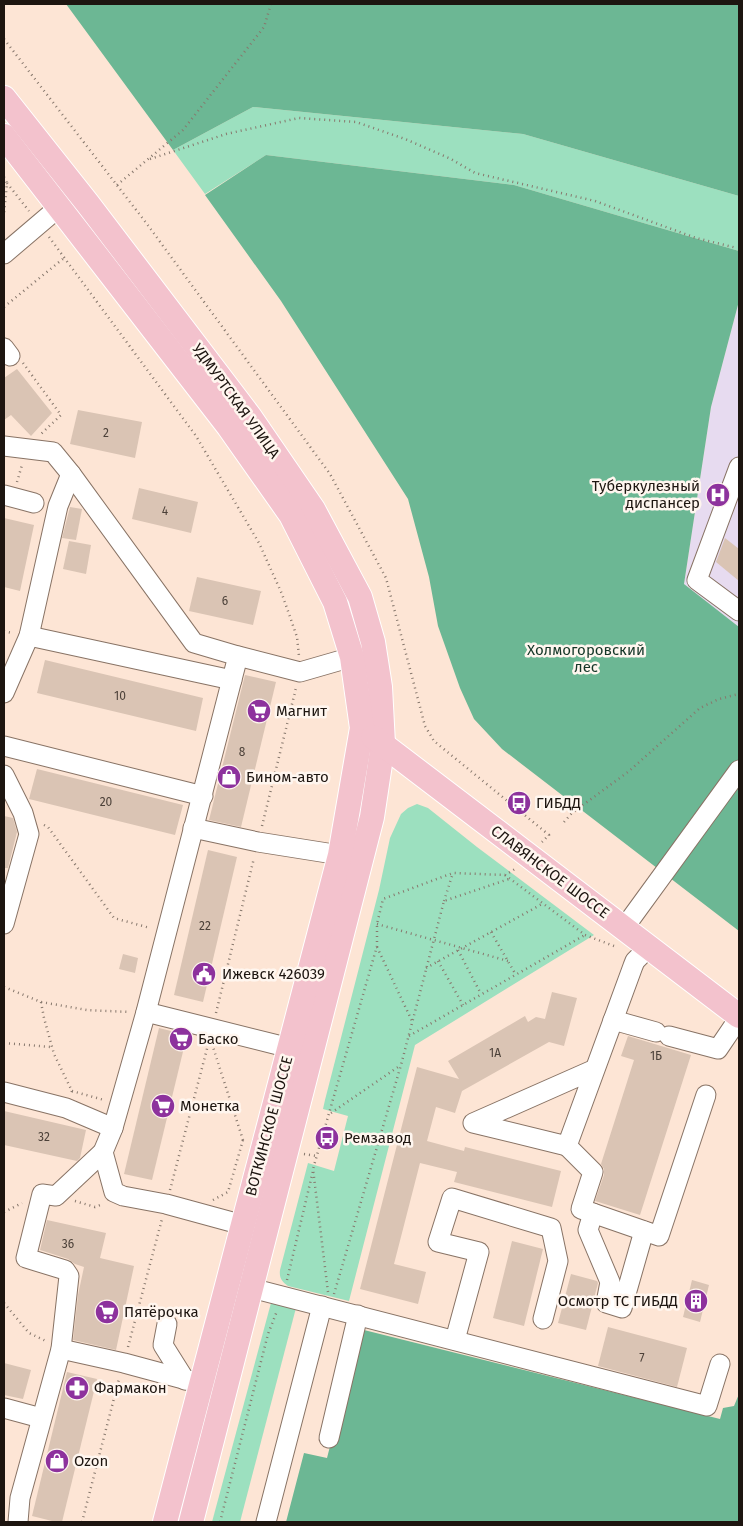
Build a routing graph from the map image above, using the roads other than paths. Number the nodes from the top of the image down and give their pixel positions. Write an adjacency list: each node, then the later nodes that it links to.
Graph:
1 (4, 98): 3 (main road, УДМУРТСКАЯ УЛИЦА)
2 (4, 136): 4 (main road, УДМУРТСКАЯ УЛИЦА)
3 (78, 191): 4 (street); 6 (main road, УДМУРТСКАЯ УЛИЦА)
4 (58, 207): 5 (street); 6 (main road, УДМУРТСКАЯ УЛИЦА)
5 (4, 254)
6 (112, 256): 15 (main road, УДМУРТСКАЯ УЛИЦА); 19 (main road, УДМУРТСКАЯ УЛИЦА)
7 (4, 446): 9 (street)
8 (739, 467): 12 (street)
9 (71, 474): 13 (street); 14 (street)
10 (8, 496): 11 (street)
11 (34, 504)
12 (739, 611)
13 (29, 636): 16 (street); 17 (street)
14 (238, 656): 15 (street); 16 (street)
15 (352, 657): 18 (main road, УДМУРТСКАЯ УЛИЦА)
16 (232, 680): 23 (street)
17 (4, 690)
18 (362, 728): 19 (main road, СЛАВЯНСКОЕ ШОССЕ); 25 (main road, ВОТКИНСКОЕ ШОССЕ)
19 (383, 744): 27 (main road, СЛАВЯНСКОЕ ШОССЕ); 37 (main road, ВОТКИНСКОЕ ШОССЕ)
20 (4, 746): 23 (street)
21 (739, 770): 27 (street)
22 (4, 775): 26 (street)
23 (203, 796): 24 (street)
24 (193, 828): 25 (street); 29 (street)
25 (340, 855): 32 (main road, ВОТКИНСКОЕ ШОССЕ)
26 (4, 924)
27 (624, 928): 28 (main road, СЛАВЯНСКОЕ ШОССЕ)
28 (649, 947): 30 (main road, СЛАВЯНСКОЕ ШОССЕ); 31 (street)
29 (146, 1012): 32 (street); 36 (street)
30 (739, 1017): 31 (street)
31 (613, 1020): 33 (street)
32 (290, 1048): 37 (main road, ВОТКИНСКОЕ ШОССЕ)
33 (595, 1069): 38 (street); 38 (street)
34 (4, 1092): 36 (street)
35 (706, 1096): 42 (street)
36 (113, 1128): 39 (street)
37 (264, 1146): 41 (main road, ВОТКИНСКОЕ ШОССЕ); 43 (main road, ВОТКИНСКОЕ ШОССЕ)
38 (567, 1146): 40 (street)
39 (104, 1152): 41 (street); 49 (street)
40 (593, 1213): 42 (street); 42 (street)
41 (243, 1226): 51 (main road, ВОТКИНСКОЕ ШОССЕ)
42 (644, 1231)
43 (251, 1288): 44 (street); 58 (main road, ВОТКИНСКОЕ ШОССЕ)
44 (326, 1307): 45 (street); 59 (street)
45 (358, 1315): 48 (street); 54 (street)
46 (543, 1319): 48 (street)
47 (167, 1324): 51 (street)
48 (455, 1340): 50 (street)
49 (61, 1349): 51 (street); 53 (street)
50 (720, 1364)
51 (194, 1382): 57 (main road, ВОТКИНСКОЕ ШОССЕ)
52 (4, 1408): 53 (street)
53 (41, 1418): 55 (street)
54 (329, 1438)
55 (12, 1496): 56 (street)
56 (18, 1522)
57 (165, 1522)
58 (191, 1522)
59 (266, 1522)

